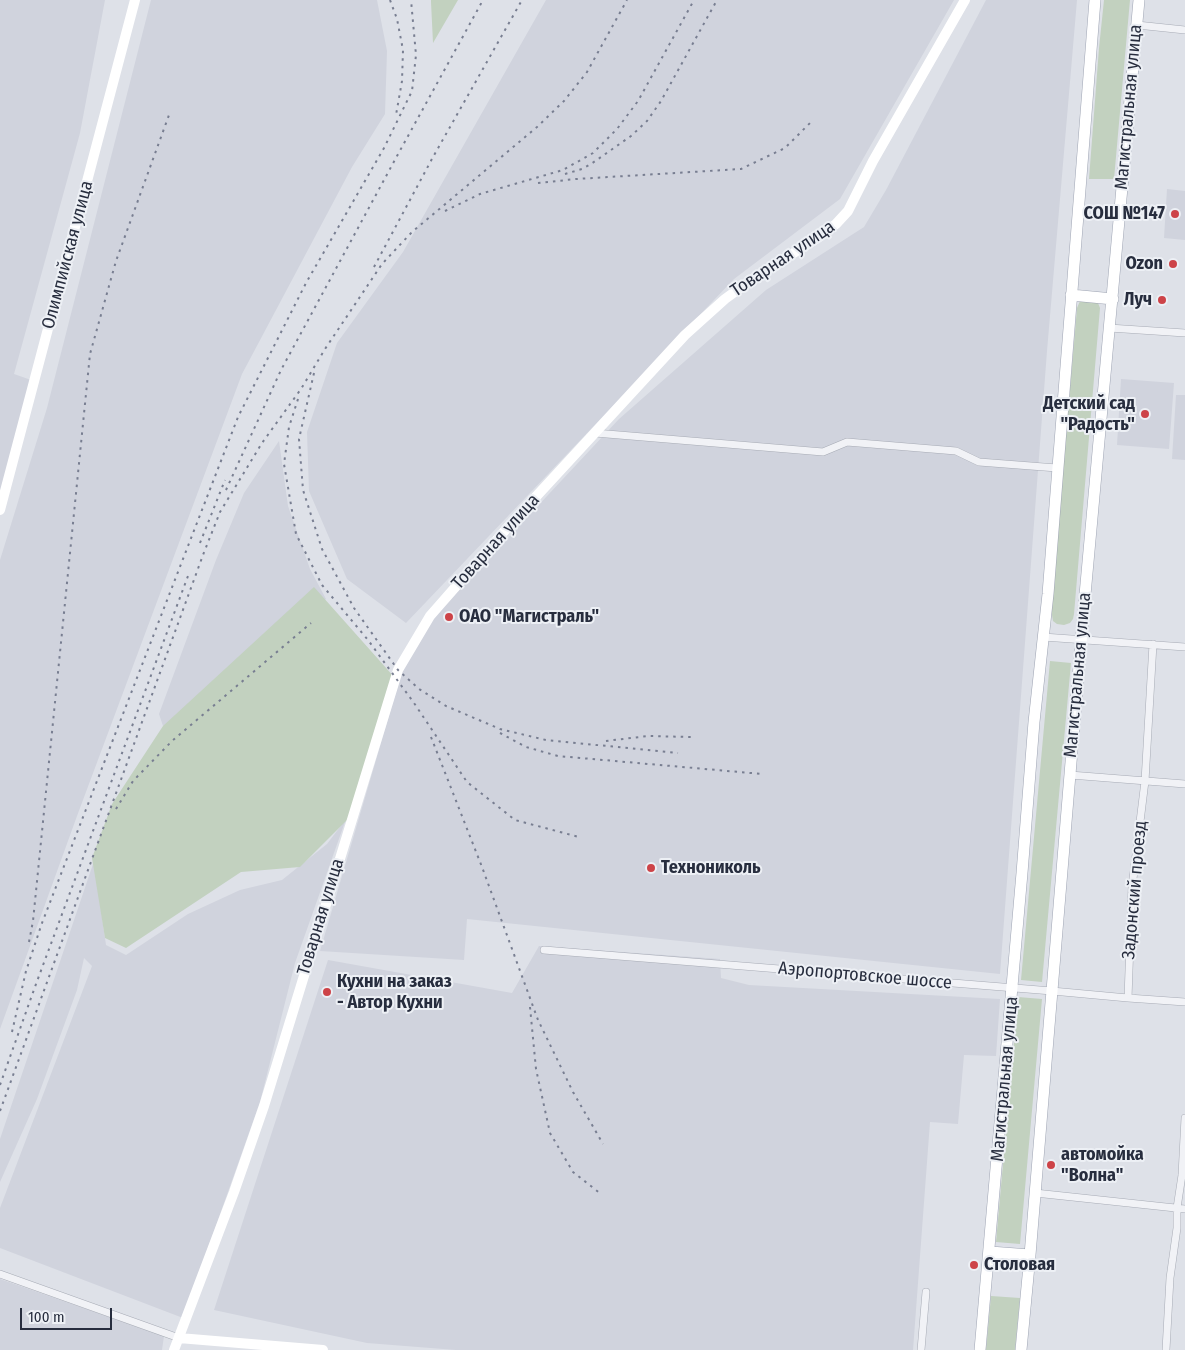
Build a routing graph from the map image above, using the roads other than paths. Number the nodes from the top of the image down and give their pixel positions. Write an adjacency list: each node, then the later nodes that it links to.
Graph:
1 (135, 0): 13 (street, Олимпийская улица)
2 (965, 0): 11 (street, Товарная улица)
3 (1095, 0): 7 (main road, Магистральная улица)
4 (1139, 0): 5 (main road, Магистральная улица)
5 (1137, 25): 6 (street); 8 (main road, Магистральная улица)
6 (1185, 30)
7 (1071, 295): 8 (main road); 12 (main road, Магистральная улица)
8 (1113, 299): 9 (main road, Магистральная улица)
9 (1109, 328): 10 (street); 15 (main road, Магистральная улица)
10 (1185, 333)
11 (595, 433): 12 (street); 33 (street, Товарная улица)
12 (1057, 468): 14 (main road, Магистральная улица)
13 (0, 510)
14 (1043, 637): 15 (street); 22 (main road, Магистральная улица)
15 (1081, 640): 16 (street); 18 (main road, Магистральная улица)
16 (1153, 644): 17 (street); 19 (street, Задонский проезд)
17 (1185, 647)
18 (1070, 775): 19 (street); 23 (main road, Магистральная улица)
19 (1146, 781): 20 (street); 24 (street, Задонский проезд)
20 (1185, 784)
21 (544, 950): 22 (street, Аэропортовское шоссе)
22 (1012, 988): 23 (street, Аэропортовское шоссе); 29 (main road, Магистральная улица)
23 (1052, 991): 24 (street, Аэропортовское шоссе); 27 (main road, Магистральная улица)
24 (1128, 998): 25 (street, Аэропортовское шоссе)
25 (1185, 1002)
26 (1185, 1118): 28 (street)
27 (1035, 1193): 28 (street); 30 (main road, Магистральная улица)
28 (1181, 1208): 39 (street)
29 (990, 1252): 30 (main road); 37 (main road, Магистральная улица)
30 (1030, 1255): 38 (main road, Магистральная улица)
31 (0, 1274): 33 (street)
32 (926, 1292): 36 (street)
33 (179, 1338): 34 (street, Товарная улица); 35 (street)
34 (174, 1350)
35 (322, 1350)
36 (921, 1350)
37 (980, 1350)
38 (1020, 1350)
39 (1166, 1350)

